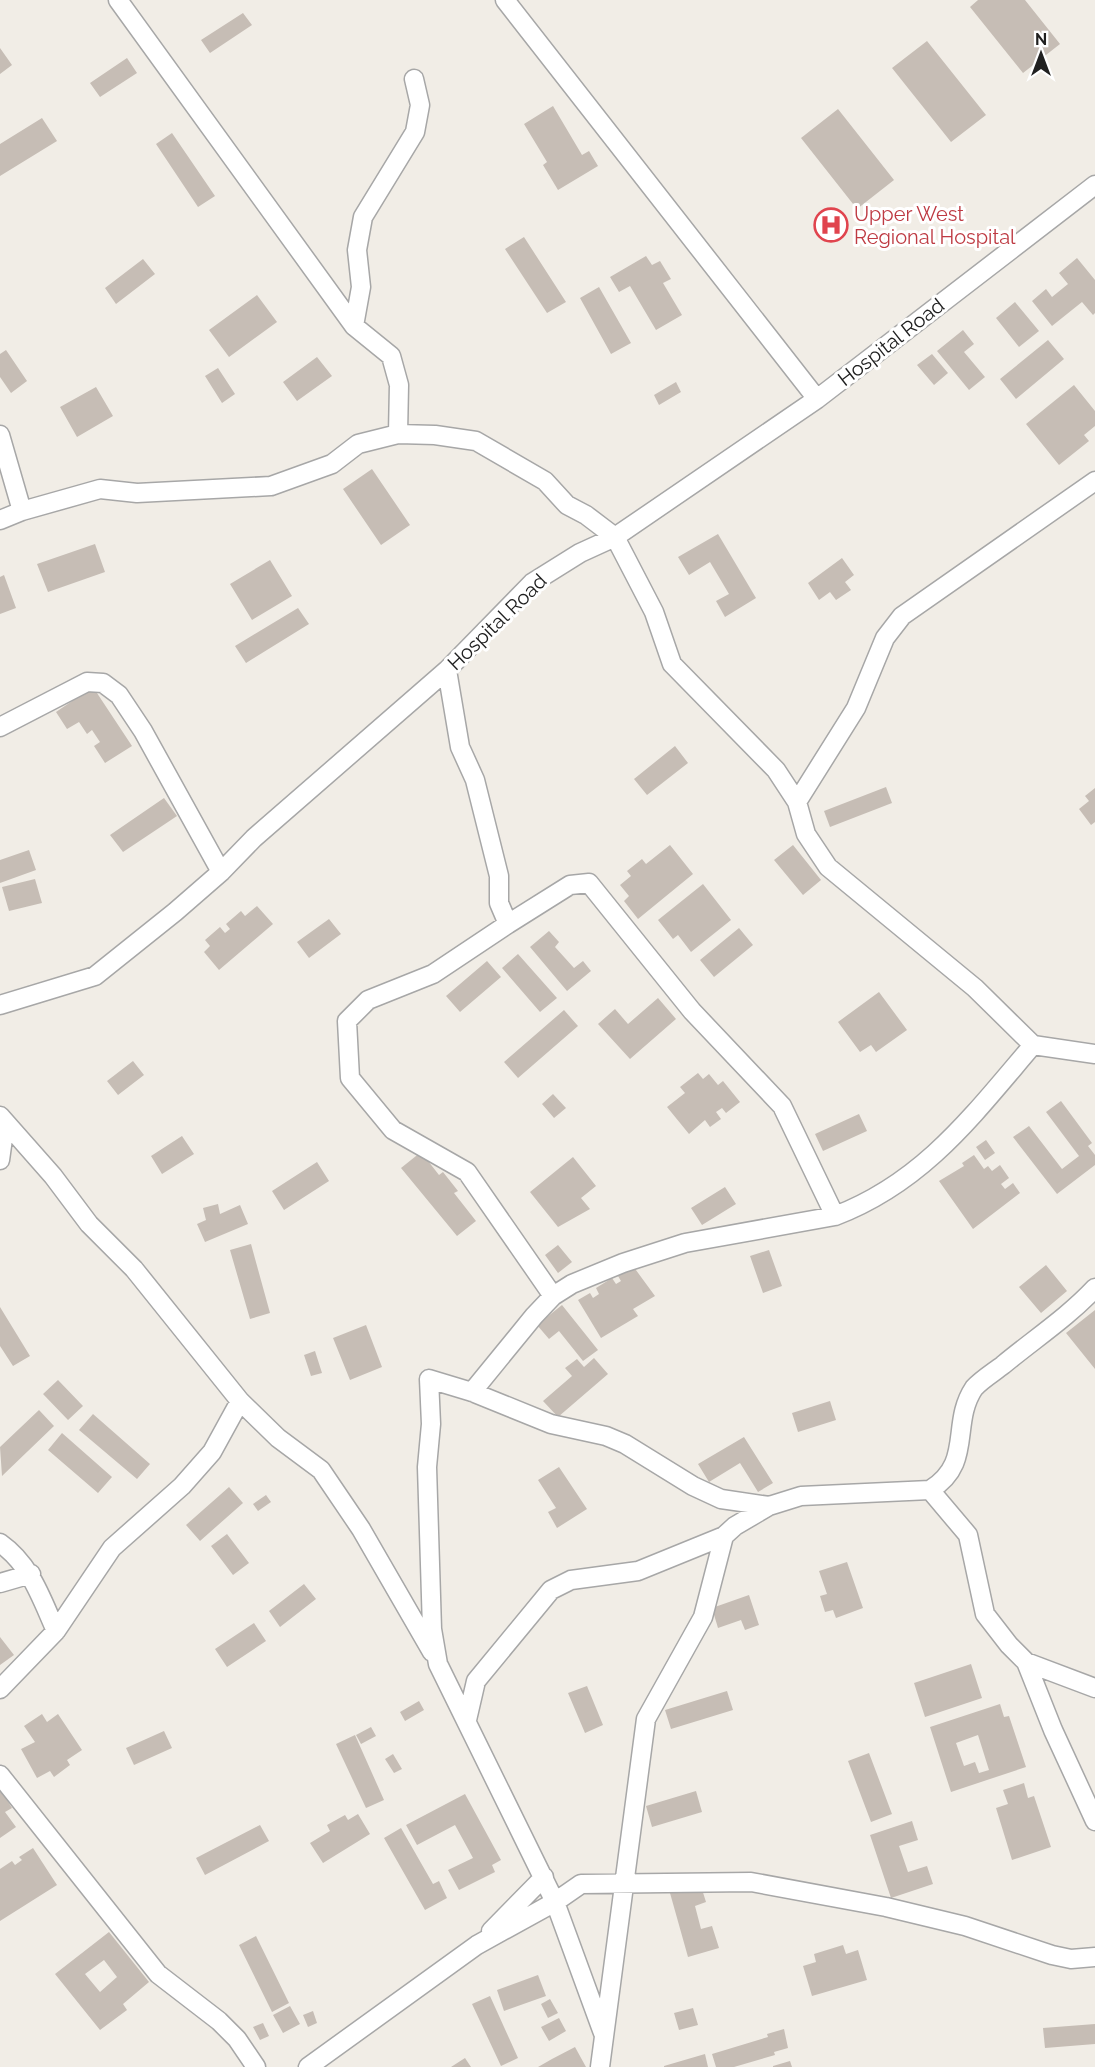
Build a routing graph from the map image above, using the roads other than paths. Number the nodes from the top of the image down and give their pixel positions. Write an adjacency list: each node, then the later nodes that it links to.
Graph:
1 (118, 0): 5 (street)
2 (505, 0): 6 (street)
3 (414, 79): 5 (street)
4 (1095, 185): 6 (street, Hospital Road)
5 (354, 326): 7 (street)
6 (818, 399): 12 (street, Hospital Road)
7 (399, 434): 10 (street); 12 (street)
8 (0, 435): 10 (street)
9 (1095, 481): 15 (street)
10 (22, 511): 11 (street)
11 (0, 520)
12 (615, 537): 13 (street, Hospital Road); 15 (street)
13 (447, 670): 16 (street, Hospital Road); 17 (street)
14 (0, 727): 16 (street)
15 (797, 802): 19 (street)
16 (221, 872): 18 (street, Hospital Road)
17 (508, 924): 23 (street); 25 (street)
18 (0, 1005)
19 (1033, 1045): 20 (street); 23 (street)
20 (1095, 1054)
21 (3, 1120): 22 (street); 27 (street)
22 (0, 1160)
23 (835, 1216): 25 (street)
24 (1095, 1288): 28 (street)
25 (553, 1296): 26 (street)
26 (472, 1392): 29 (street); 36 (street)
27 (240, 1401): 34 (street); 36 (street)
28 (930, 1490): 29 (street); 35 (street)
29 (770, 1506): 30 (street)
30 (724, 1536): 39 (street); 43 (street)
31 (0, 1543): 32 (street)
32 (31, 1574): 33 (street); 34 (street)
33 (0, 1583)
34 (56, 1631): 38 (street)
35 (1026, 1662): 37 (street); 41 (street)
36 (438, 1664): 39 (street)
37 (1095, 1688)
38 (0, 1689)
39 (467, 1720): 42 (street)
40 (0, 1775): 48 (street)
41 (1095, 1821)
42 (544, 1877): 44 (street); 45 (street)
43 (624, 1881): 44 (street); 46 (street); 47 (street)
44 (555, 1902): 45 (street); 47 (street)
45 (477, 1945): 49 (street)
46 (1095, 1957)
47 (603, 2033): 50 (street)
48 (256, 2067)
49 (308, 2067)
50 (600, 2067)

